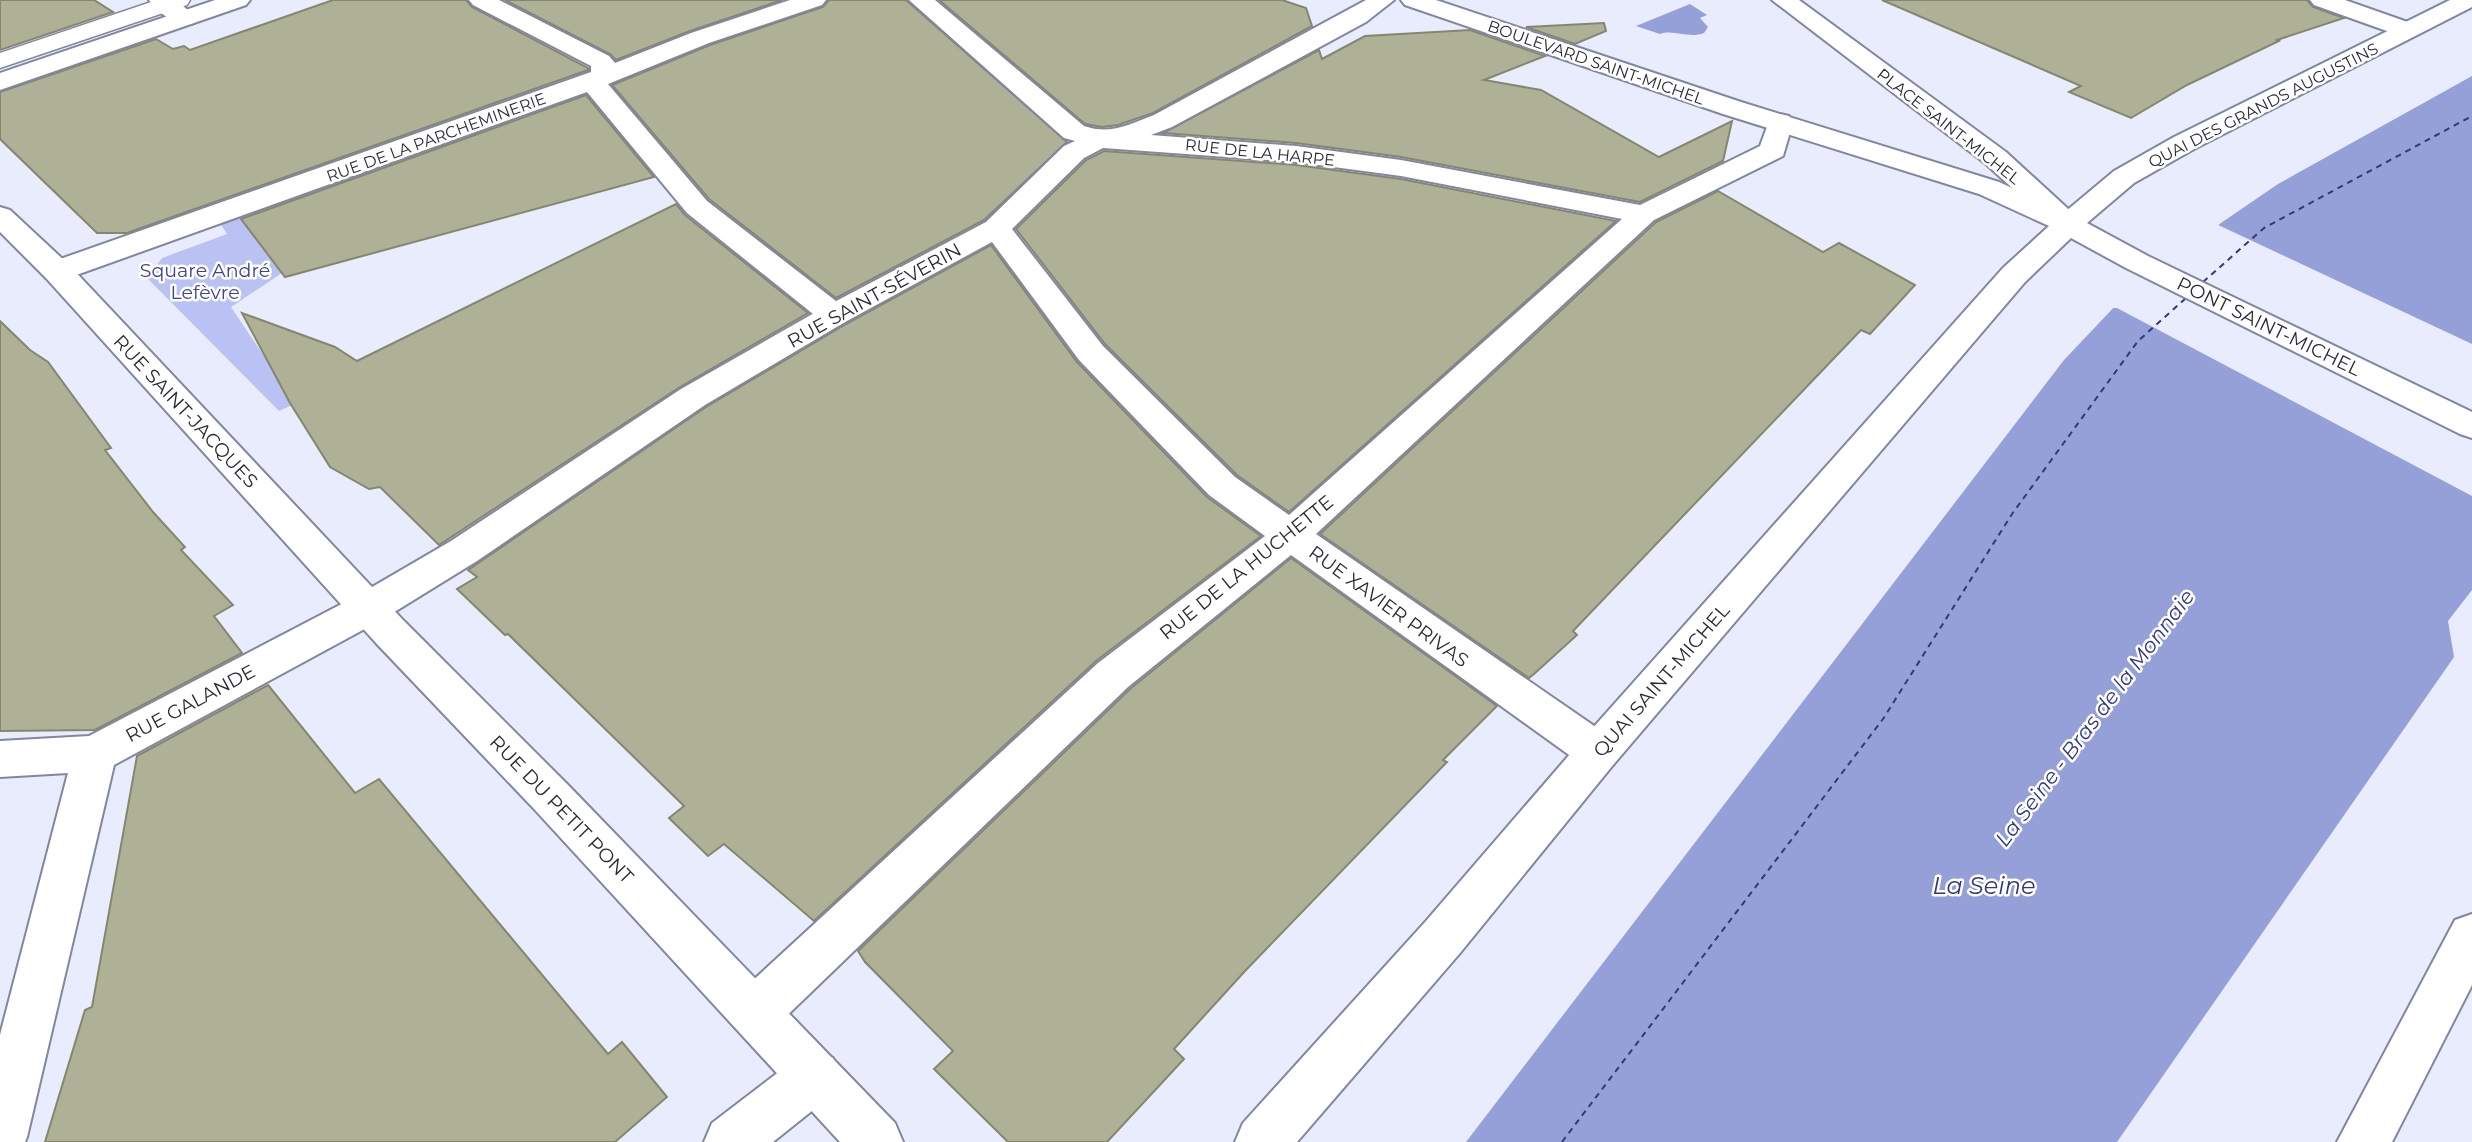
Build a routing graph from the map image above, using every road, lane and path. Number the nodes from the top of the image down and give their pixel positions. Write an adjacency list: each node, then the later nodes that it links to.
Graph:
1 (238, 0): 10 (street)
2 (481, 0): 13 (street)
3 (814, 0): 13 (street, RUE DE LA PARCHEMINERIE)
4 (921, 0): 16 (street, RUE DE LA HARPE)
5 (1382, 0): 16 (street, RUE SAINT-SÉVERIN)
6 (1413, 0): 15 (street, BOULEVARD SAINT-MICHEL)
7 (1784, 0): 19 (street, PLACE SAINT-MICHEL)
8 (2322, 0): 11 (street)
9 (2468, 0): 11 (street, QUAI DES GRANDS AUGUSTINS)
10 (173, 6): 12 (lane); 14 (street)
11 (2407, 30): 19 (street, QUAI DES GRANDS AUGUSTINS)
12 (0, 61)
13 (598, 78): 21 (street, RUE DE LA PARCHEMINERIE); 22 (street)
14 (0, 82)
15 (1780, 122): 17 (street, RUE DE LA HUCHETTE); 19 (street, PLACE SAINT-MICHEL)
16 (1099, 140): 17 (street, RUE DE LA HARPE); 20 (street, RUE SAINT-SÉVERIN)
17 (1644, 214): 24 (street, RUE DE LA HUCHETTE)
18 (0, 216): 21 (street, RUE SAINT-JACQUES)
19 (2068, 224): 23 (street, PONT SAINT-MICHEL); 26 (street, QUAI SAINT-MICHEL)
20 (996, 228): 22 (street, RUE SAINT-SÉVERIN); 24 (street, RUE XAVIER PRIVAS)
21 (57, 271): 25 (street, RUE SAINT-JACQUES)
22 (834, 315): 25 (street, RUE SAINT-SÉVERIN)
23 (2472, 426)
24 (1291, 535): 26 (street, RUE XAVIER PRIVAS); 30 (street, RUE DE LA HUCHETTE)
25 (369, 608): 27 (street, RUE GALANDE); 30 (street, RUE DU PETIT PONT)
26 (1598, 752): 35 (street, QUAI SAINT-MICHEL)
27 (95, 754): 28 (street, RUE GALANDE); 32 (street)
28 (0, 759)
29 (2472, 936): 36 (street)
30 (755, 1012): 31 (street, RUE DU PETIT PONT)
31 (815, 1076): 33 (street); 34 (street, RUE DU PETIT PONT)
32 (0, 1137)
33 (731, 1142)
34 (876, 1142)
35 (1262, 1142)
36 (2364, 1142)

